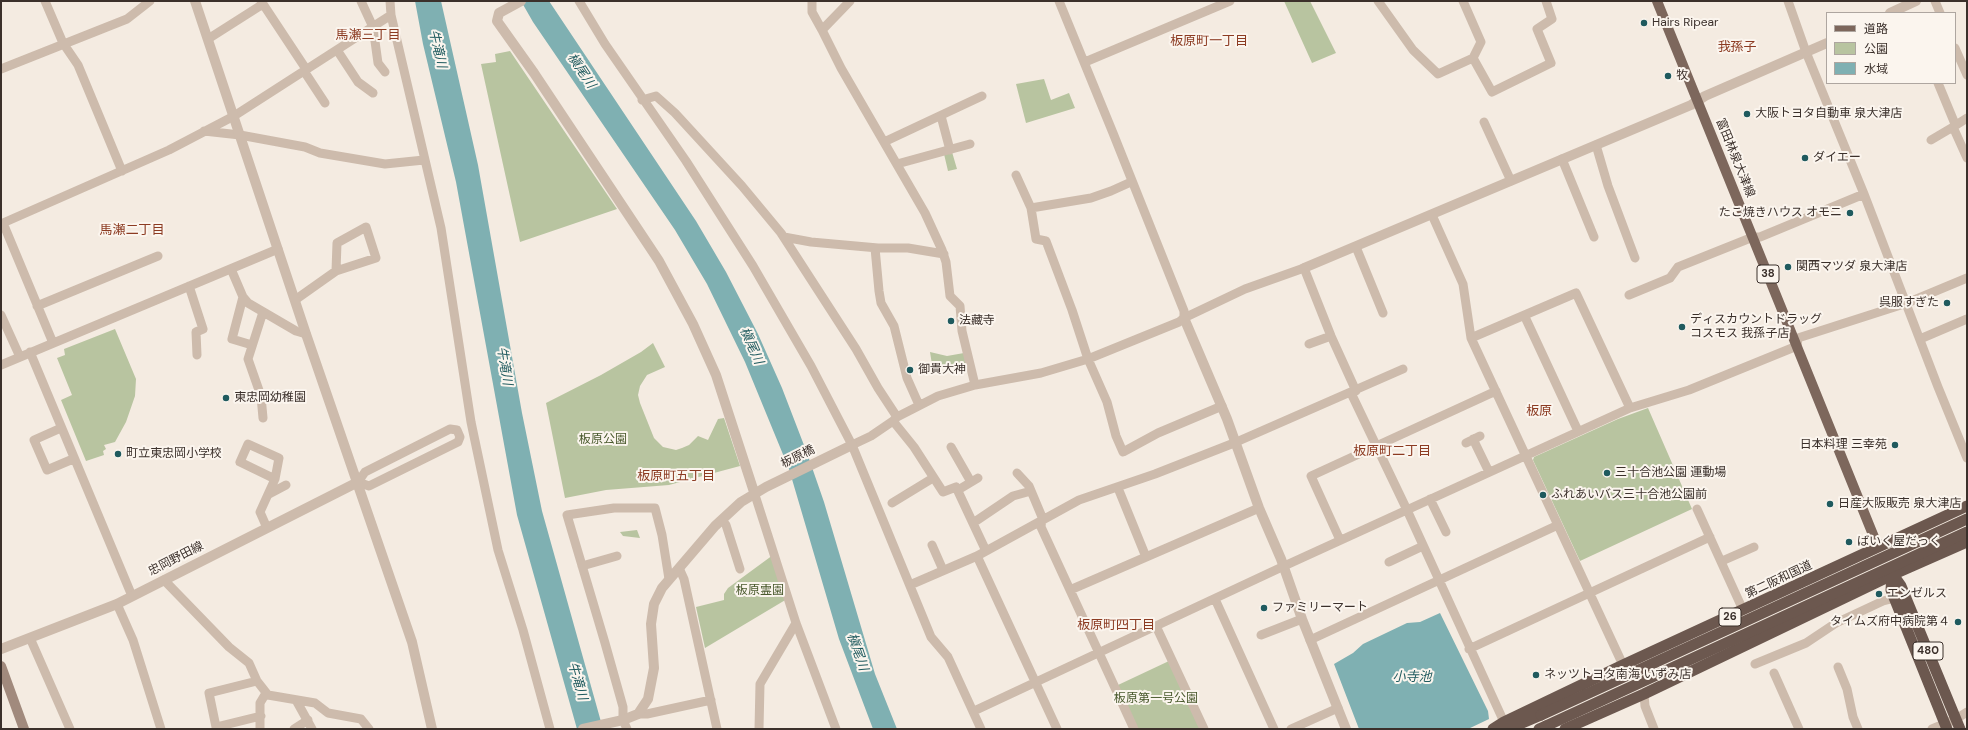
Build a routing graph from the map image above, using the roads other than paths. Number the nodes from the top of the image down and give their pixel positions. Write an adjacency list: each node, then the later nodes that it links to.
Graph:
1 (45, 1): 27 (street)
2 (150, 1): 27 (street)
3 (195, 1): 25 (street)
4 (361, 1): 23 (street)
5 (390, 1): 22 (street)
6 (521, 1): 134 (street)
7 (579, 1): 40 (street)
8 (812, 1): 24 (street)
9 (850, 1): 24 (street)
10 (1059, 1): 32 (street)
11 (1230, 1): 32 (street)
12 (1378, 1): 31 (street)
13 (1464, 1): 31 (street)
14 (1546, 1): 31 (street)
15 (1657, 1): 41 (main road, 富田林泉大津線 / 38)
16 (1788, 1): 30 (street)
17 (1916, 1): 20 (street)
18 (1935, 1): 21 (street)
19 (262, 3): 25 (street); 34 (street)
20 (1892, 12)
21 (1940, 12)
22 (391, 15): 23 (street); 57 (street)
23 (373, 27): 28 (street); 35 (street)
24 (822, 30): 51 (street)
25 (208, 39): 43 (street)
26 (1826, 43): 30 (street)
27 (63, 44): 33 (street); 59 (street)
28 (337, 50): 34 (street); 38 (street)
29 (1956, 50): 36 (street)
30 (1806, 52): 41 (street); 63 (street)
31 (1473, 58)
32 (1085, 62): 62 (street)
33 (1, 69)
34 (305, 70): 42 (street); 43 (street)
35 (385, 72)
36 (1967, 75)
37 (1938, 84): 47 (street)
38 (373, 93)
39 (982, 96): 44 (street)
40 (642, 100): 67 (street); 118 (street)
41 (1697, 101): 53 (street); 69 (main road, 富田林泉大津線 / 38)
42 (325, 103)
43 (234, 116): 48 (street); 49 (street)
44 (941, 116): 51 (street); 54 (street)
45 (1967, 118): 47 (street)
46 (1484, 122): 61 (street)
47 (1954, 125): 50 (street); 55 (street)
48 (204, 131): 49 (street); 59 (street)
49 (240, 135): 57 (street); 72 (street)
50 (1931, 140)
51 (884, 142): 58 (street)
52 (970, 144): 54 (street)
53 (1596, 145): 56 (street); 74 (street)
54 (950, 150): 58 (street)
55 (1967, 158)
56 (1562, 159): 61 (street); 68 (street)
57 (424, 160): 218 (street)
58 (897, 164): 73 (street)
59 (122, 171): 66 (street)
60 (1016, 174): 64 (street)
61 (1511, 181): 65 (street)
62 (1131, 182): 64 (street); 90 (street)
63 (1864, 194): 69 (street); 84 (street)
64 (1031, 208): 103 (street)
65 (1432, 215): 70 (street); 94 (street)
66 (2, 224): 85 (street)
67 (784, 237): 71 (street); 113 (street)
68 (1594, 237)
69 (1753, 237): 81 (street); 99 (main road, 富田林泉大津線 / 38)
70 (1356, 247): 76 (street); 87 (street)
71 (875, 248): 73 (street); 109 (street)
72 (278, 249): 77 (street); 83 (street)
73 (944, 254): 106 (street)
74 (1631, 254)
75 (158, 256): 85 (street)
76 (1304, 268): 90 (street); 93 (street)
77 (231, 269): 80 (street); 82 (street)
78 (336, 270): 78 (street); 83 (street)
79 (1967, 278): 84 (street)
80 (189, 286): 96 (street); 101 (street)
81 (1629, 295)
82 (243, 298): 86 (street); 98 (street)
83 (295, 300): 92 (street)
84 (1907, 303): 95 (street); 99 (street)
85 (37, 306): 96 (street)
86 (263, 312): 92 (street); 98 (street)
87 (1383, 314)
88 (1, 315): 102 (street)
89 (1525, 317): 94 (street); 111 (street); 115 (street)
90 (1184, 318): 103 (street); 110 (street)
91 (1967, 319): 95 (street)
92 (306, 334): 128 (street)
93 (1330, 336): 97 (street); 108 (street)
94 (1472, 338): 107 (street)
95 (1920, 340): 122 (street)
96 (53, 343): 100 (street)
97 (1309, 344)
98 (252, 345): 112 (street)
99 (1797, 346): 111 (street); 155 (main road, 富田林泉大津線 / 38)
100 (30, 352): 102 (street); 114 (street)
101 (197, 355)
102 (20, 357): 104 (street)
103 (1088, 359): 106 (street); 110 (street)
104 (1, 365)
105 (1403, 369): 108 (street)
106 (975, 386): 109 (street)
107 (1496, 391): 119 (street); 121 (street)
108 (1353, 392): 117 (street); 119 (street)
109 (919, 405): 113 (street)
110 (1222, 406): 117 (street)
111 (1630, 408): 115 (street)
112 (262, 418)
113 (895, 419): 118 (street); 126 (street)
114 (61, 428): 123 (street); 123 (street)
115 (1578, 432): 121 (street)
116 (1473, 439): 124 (street)
117 (1234, 443): 130 (street); 138 (street)
118 (852, 445): 134 (street, 板原橋); 171 (street)
119 (1376, 446): 140 (street); 150 (street)
120 (951, 447): 131 (street)
121 (1525, 456): 124 (street); 145 (street)
122 (1967, 458)
123 (73, 459): 174 (street)
124 (1489, 472): 135 (street)
125 (1017, 473): 132 (street)
126 (933, 478): 131 (street); 136 (street)
127 (275, 479): 133 (street)
128 (358, 482): 128 (street); 146 (street, 忠岡野田線); 217 (street)
129 (286, 485): 133 (street)
130 (1118, 488): 144 (street); 159 (street)
131 (958, 490): 143 (street)
132 (1031, 491): 143 (street); 144 (street)
133 (268, 494): 146 (street)
134 (755, 494): 142 (street, 板原橋); 180 (street)
135 (1430, 499): 140 (street); 147 (street)
136 (892, 503)
137 (1967, 506): 155 (highway, 第二阪和国道 / 26)
138 (1258, 508): 159 (street); 164 (street)
139 (1697, 509): 149 (street)
140 (1406, 510): 150 (street); 153 (street)
141 (1967, 519): 207 (highway, 第二阪和国道 / 26, bridge)
142 (722, 520): 162 (street); 165 (street, 板原橋)
143 (973, 522): 156 (street)
144 (1041, 522): 156 (street); 172 (street)
145 (1558, 525): 170 (street); 173 (street)
146 (267, 528): 169 (street, 忠岡野田線)
147 (1446, 532)
148 (1967, 532): 208 (highway, 26, bridge)
149 (1710, 538): 160 (street); 173 (street)
150 (1340, 540): 164 (street)
151 (1967, 542): 167 (highway)
152 (932, 544): 166 (street)
153 (1423, 546): 161 (street); 170 (street)
154 (1754, 547): 160 (street)
155 (1878, 547): 167 (highway, 480); 178 (highway, 第二阪和国道 / 26)
156 (986, 551): 158 (street)
157 (617, 556): 163 (street)
158 (977, 556): 166 (street); 194 (street)
159 (1146, 557): 172 (street)
160 (1722, 561): 178 (street)
161 (1388, 562)
162 (736, 565)
163 (582, 566): 168 (street); 205 (street)
164 (1282, 567): 176 (street); 179 (street)
165 (679, 568): 168 (street, 板原橋); 198 (street)
166 (943, 570): 171 (street)
167 (1892, 575): 175 (highway, 480); 196 (highway); 206 (highway, 480)
168 (669, 579): 202 (street, 板原橋)
169 (164, 580): 174 (street, 忠岡野田線); 193 (street)
170 (1438, 580): 184 (street); 186 (street)
171 (910, 585): 200 (street)
172 (1070, 590): 187 (street)
173 (1589, 593): 186 (street); 189 (street)
174 (132, 596): 177 (street, 忠岡野田線)
175 (1895, 598): 188 (street); 209 (highway, 480)
176 (1215, 599): 181 (street); 227 (street)
177 (117, 604): 183 (street, 忠岡野田線); 212 (street)
178 (1744, 610): 189 (highway, 第二阪和国道 / 26)
179 (1302, 619): 182 (street); 184 (street)
180 (796, 623): 221 (street); 222 (street)
181 (1156, 626): 187 (street); 226 (street)
182 (1261, 635)
183 (30, 638): 185 (street, 忠岡野田線); 211 (street)
184 (1310, 640): 199 (street)
185 (1, 649)
186 (1469, 649): 207 (street)
187 (1099, 652): 194 (street); 225 (street)
188 (1755, 664)
189 (1623, 665): 207 (highway, 第二阪和国道 / 26)
190 (1, 666): 210 (main road)
191 (1838, 667): 234 (street)
192 (1774, 673): 233 (street)
193 (257, 682): 195 (street); 203 (street)
194 (1035, 682): 200 (street); 224 (street)
195 (266, 693): 197 (street); 203 (street)
196 (1644, 694): 231 (highway); 232 (street)
197 (296, 700): 204 (street); 216 (street)
198 (711, 700): 202 (street); 220 (street)
199 (1338, 708): 228 (street); 229 (street)
200 (974, 711): 223 (street)
201 (1967, 712): 206 (street)
202 (638, 714): 205 (street)
203 (260, 716): 213 (street)
204 (308, 720): 214 (street); 215 (street)
205 (621, 724): 219 (street)
206 (1958, 724): 209 (street)
207 (1506, 726): 230 (highway, 第二阪和国道 / 26)
208 (1542, 727)
209 (1945, 727): 235 (street)
210 (24, 729)
211 (70, 729)
212 (162, 729)
213 (260, 729)
214 (294, 729)
215 (312, 729)
216 (369, 729)
217 (432, 729)
218 (550, 729)
219 (582, 729)
220 (717, 729)
221 (759, 729)
222 (836, 729)
223 (981, 729)
224 (1057, 729)
225 (1134, 729)
226 (1204, 729)
227 (1274, 729)
228 (1291, 729)
229 (1346, 729)
230 (1494, 729)
231 (1565, 729)
232 (1654, 729)
233 (1798, 729)
234 (1858, 729)
235 (1932, 729)

